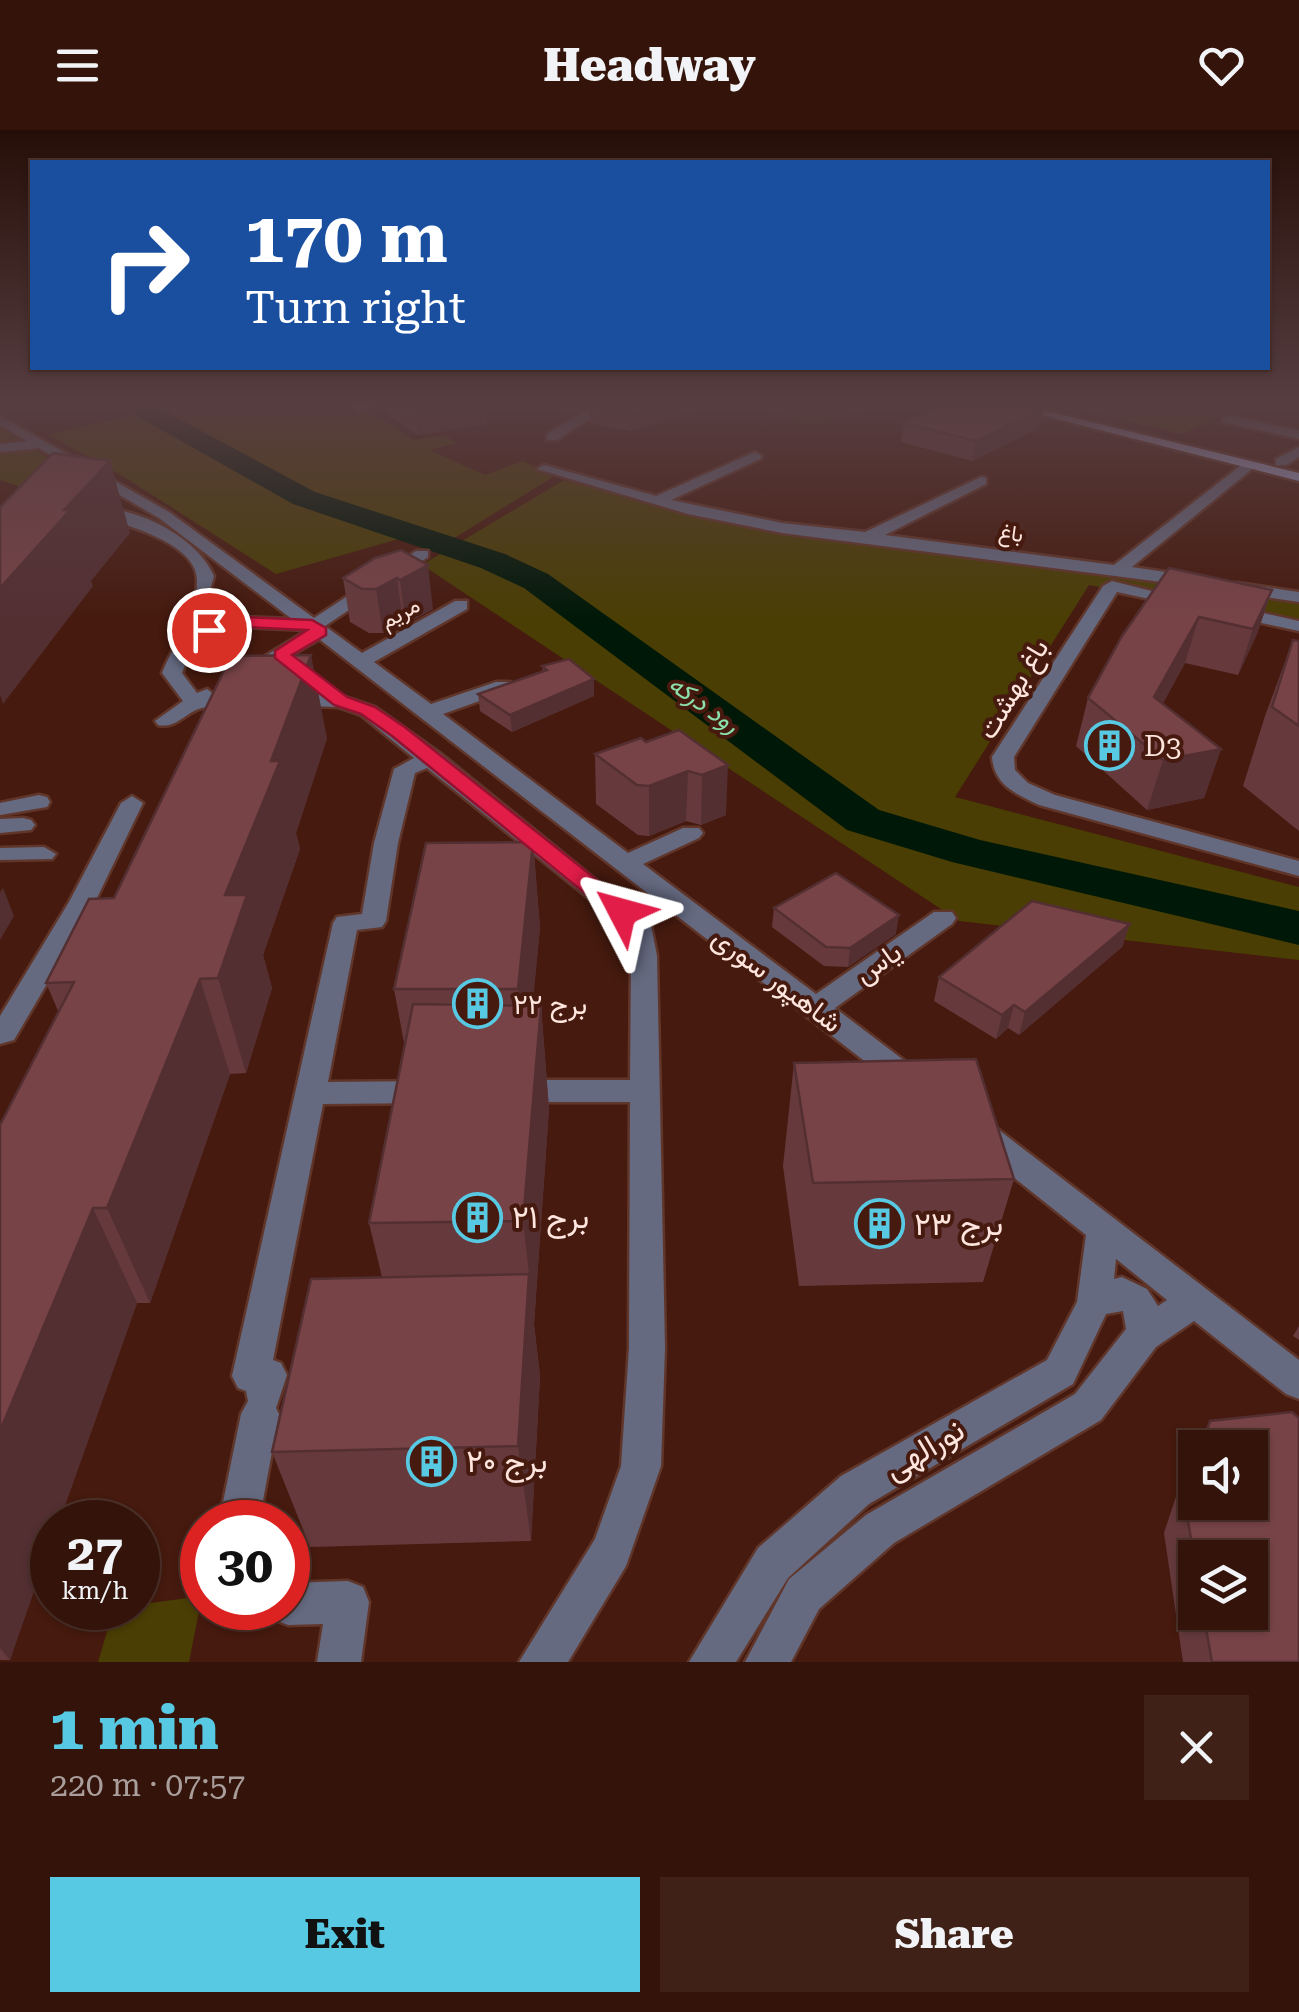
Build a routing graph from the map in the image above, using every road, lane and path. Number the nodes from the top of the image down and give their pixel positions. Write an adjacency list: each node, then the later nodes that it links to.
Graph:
1 (98, 477): 16 (street, شاهپور سوری)
2 (574, 477): 6 (street, باغ)
3 (708, 477): 6 (street)
4 (1234, 477): 10 (street)
5 (981, 481): 8 (street)
6 (657, 501): 8 (street, باغ)
7 (78, 512): 11 (street)
8 (866, 538): 10 (street, باغ)
9 (422, 554): 16 (street)
10 (1118, 570): 12 (street, باغ)
11 (204, 597): 14 (street); 17 (street)
12 (1299, 597)
13 (461, 605): 18 (street, مریم)
14 (245, 622): 16 (street); 17 (street)
15 (1299, 626): 33 (street, باغ بهشت)
16 (316, 628): 18 (street, شاهپور سوری); 20 (street)
17 (185, 636): 20 (street)
18 (361, 660): 21 (street, شاهپور سوری)
19 (502, 686): 21 (street)
20 (194, 702): 22 (street); 23 (street)
21 (428, 712): 32 (street, شاهپور سوری)
22 (165, 721)
23 (432, 760): 38 (street); 39 (street)
24 (39, 802): 26 (street)
25 (132, 803): 31 (street)
26 (9, 820)
27 (691, 832): 32 (street)
28 (4, 854): 29 (street)
29 (44, 854)
30 (78, 855): 31 (street)
31 (106, 856): 36 (street)
32 (624, 864): 35 (street, شاهپور سوری)
33 (1299, 869)
34 (943, 918): 35 (street, یاس)
35 (814, 1009): 37 (street, شاهپور سوری)
36 (0, 1034)
37 (922, 1090)
38 (645, 1091): 39 (street); 49 (street)
39 (310, 1093): 46 (street)
40 (968, 1125): 41 (street)
41 (1103, 1230): 42 (street); 43 (street, نورالهی)
42 (1195, 1301): 44 (street, نورالهی); 45 (street)
43 (1094, 1302): 44 (street); 50 (street, نورالهی)
44 (1143, 1335): 51 (street, نورالهی)
45 (1299, 1382)
46 (243, 1500)
47 (310, 1603): 48 (street)
48 (339, 1662)
49 (540, 1662)
50 (711, 1662)
51 (767, 1662)

